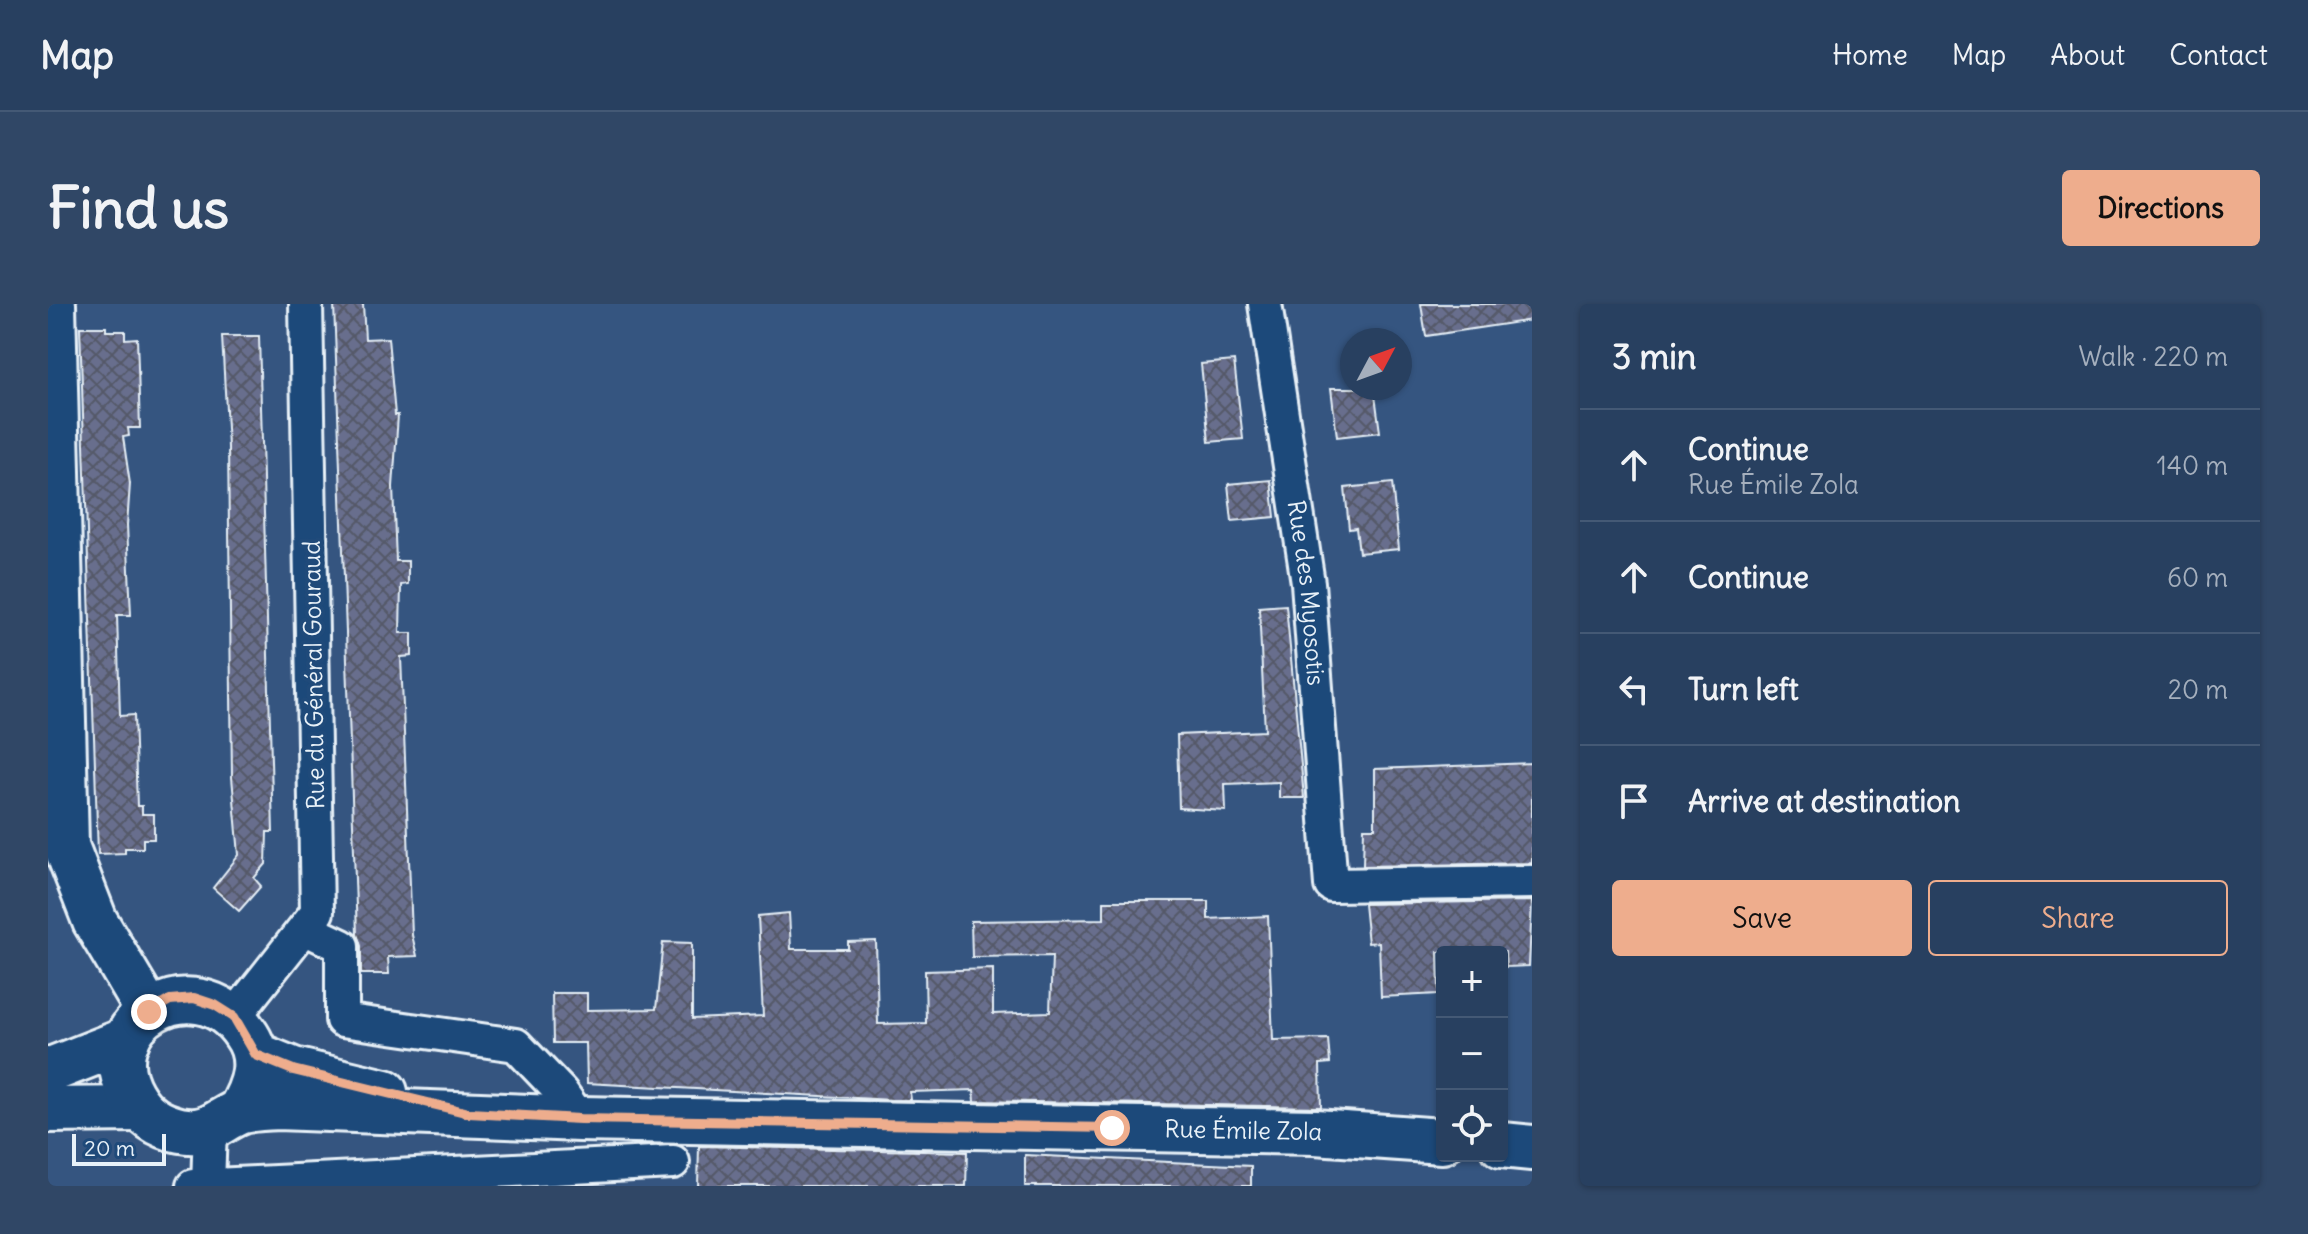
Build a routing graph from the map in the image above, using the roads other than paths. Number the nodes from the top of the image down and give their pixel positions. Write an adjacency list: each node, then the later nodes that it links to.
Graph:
1 (53, 304): 7 (street)
2 (306, 304): 5 (street, Rue du Général Gouraud)
3 (1265, 304): 4 (street, Rue des Myosotis)
4 (1532, 882)
5 (306, 929): 6 (street, Rue du Général Gouraud); 13 (street)
6 (234, 1017): 7 (street); 8 (street)
7 (138, 1026): 9 (street); 10 (street)
8 (256, 1055): 12 (street); 14 (street)
9 (48, 1071)
10 (140, 1109): 11 (street); 14 (street)
11 (48, 1110)
12 (469, 1113): 13 (street, Rue Émile Zola); 14 (street)
13 (580, 1119): 18 (street, Rue Émile Zola)
14 (224, 1120): 19 (street)
15 (1436, 1141): 18 (street, Rue Émile Zola)
16 (1508, 1146): 17 (street)
17 (1532, 1148)
18 (673, 1156): 19 (street)
19 (208, 1185): 20 (street)
20 (193, 1186)

